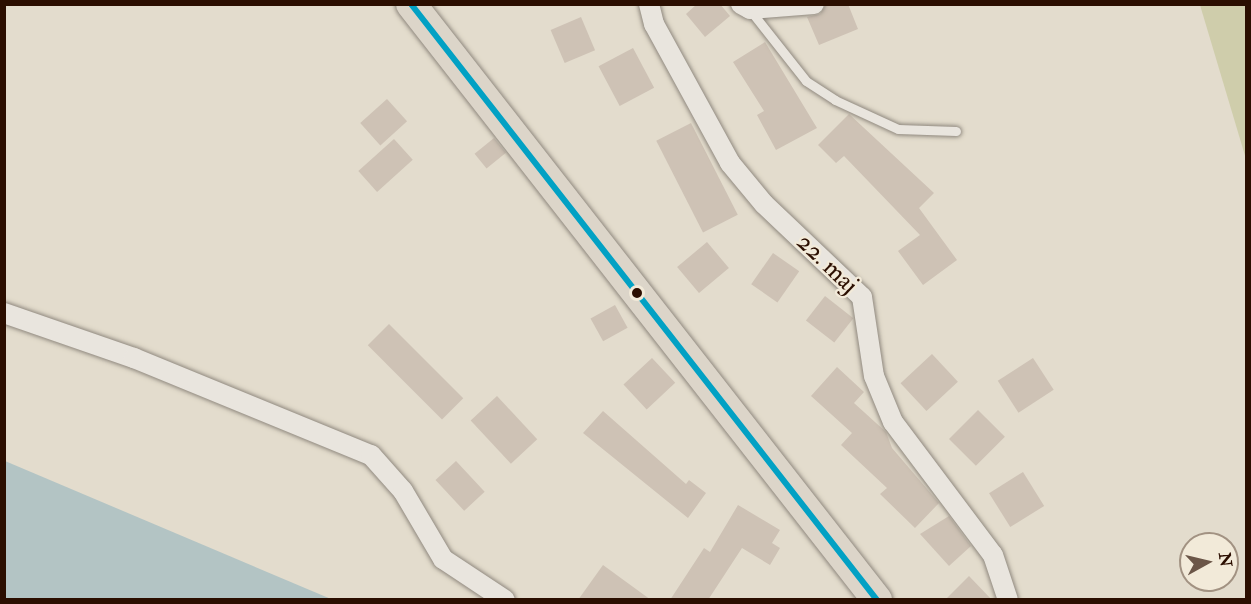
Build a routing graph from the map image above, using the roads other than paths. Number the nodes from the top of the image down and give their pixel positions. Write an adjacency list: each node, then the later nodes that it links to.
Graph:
1 (411, 4): 8 (main road)
2 (649, 4): 9 (street, 22. maj)
3 (814, 4): 4 (street)
4 (746, 7): 5 (lane)
5 (956, 131)
6 (4, 313): 7 (street)
7 (505, 600)
8 (877, 600)
9 (1008, 600)

